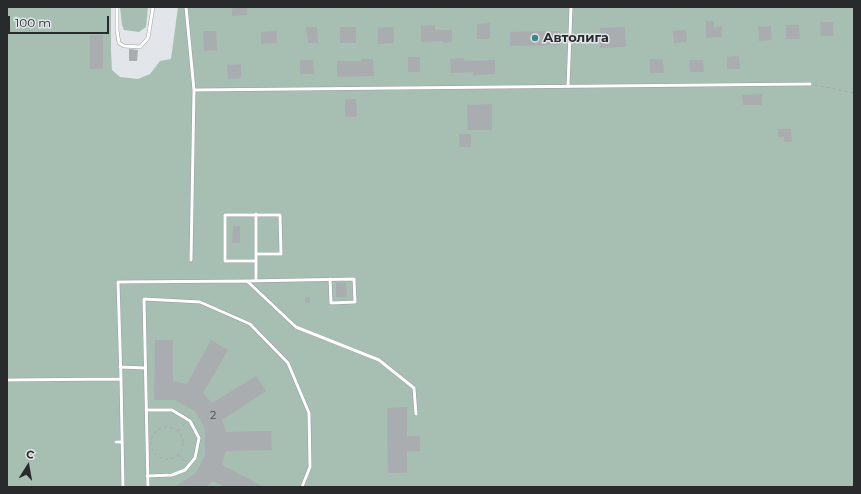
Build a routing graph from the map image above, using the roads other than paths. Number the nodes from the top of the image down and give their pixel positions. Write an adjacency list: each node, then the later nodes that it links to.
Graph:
1 (117, 7): 2 (lane)
2 (153, 7)
3 (186, 7): 7 (lane)
4 (572, 7): 6 (lane)
5 (810, 84): 6 (lane)
6 (568, 86): 7 (lane)
7 (194, 90): 10 (lane)
8 (256, 214): 9 (lane); 9 (lane); 11 (lane)
9 (256, 254): 11 (lane)
10 (191, 260)
11 (256, 261): 13 (lane)
12 (330, 279): 12 (lane); 13 (lane)
13 (256, 280): 14 (lane)
14 (247, 281): 15 (lane); 20 (lane)
15 (120, 367): 16 (lane); 17 (lane)
16 (145, 368): 19 (lane); 26 (lane)
17 (121, 379): 18 (lane); 22 (lane)
18 (7, 380)
19 (146, 410): 23 (lane); 23 (lane)
20 (416, 414)
21 (116, 442): 22 (lane)
22 (122, 442): 24 (lane)
23 (147, 476): 25 (lane)
24 (123, 487)
25 (148, 487)
26 (302, 487)

